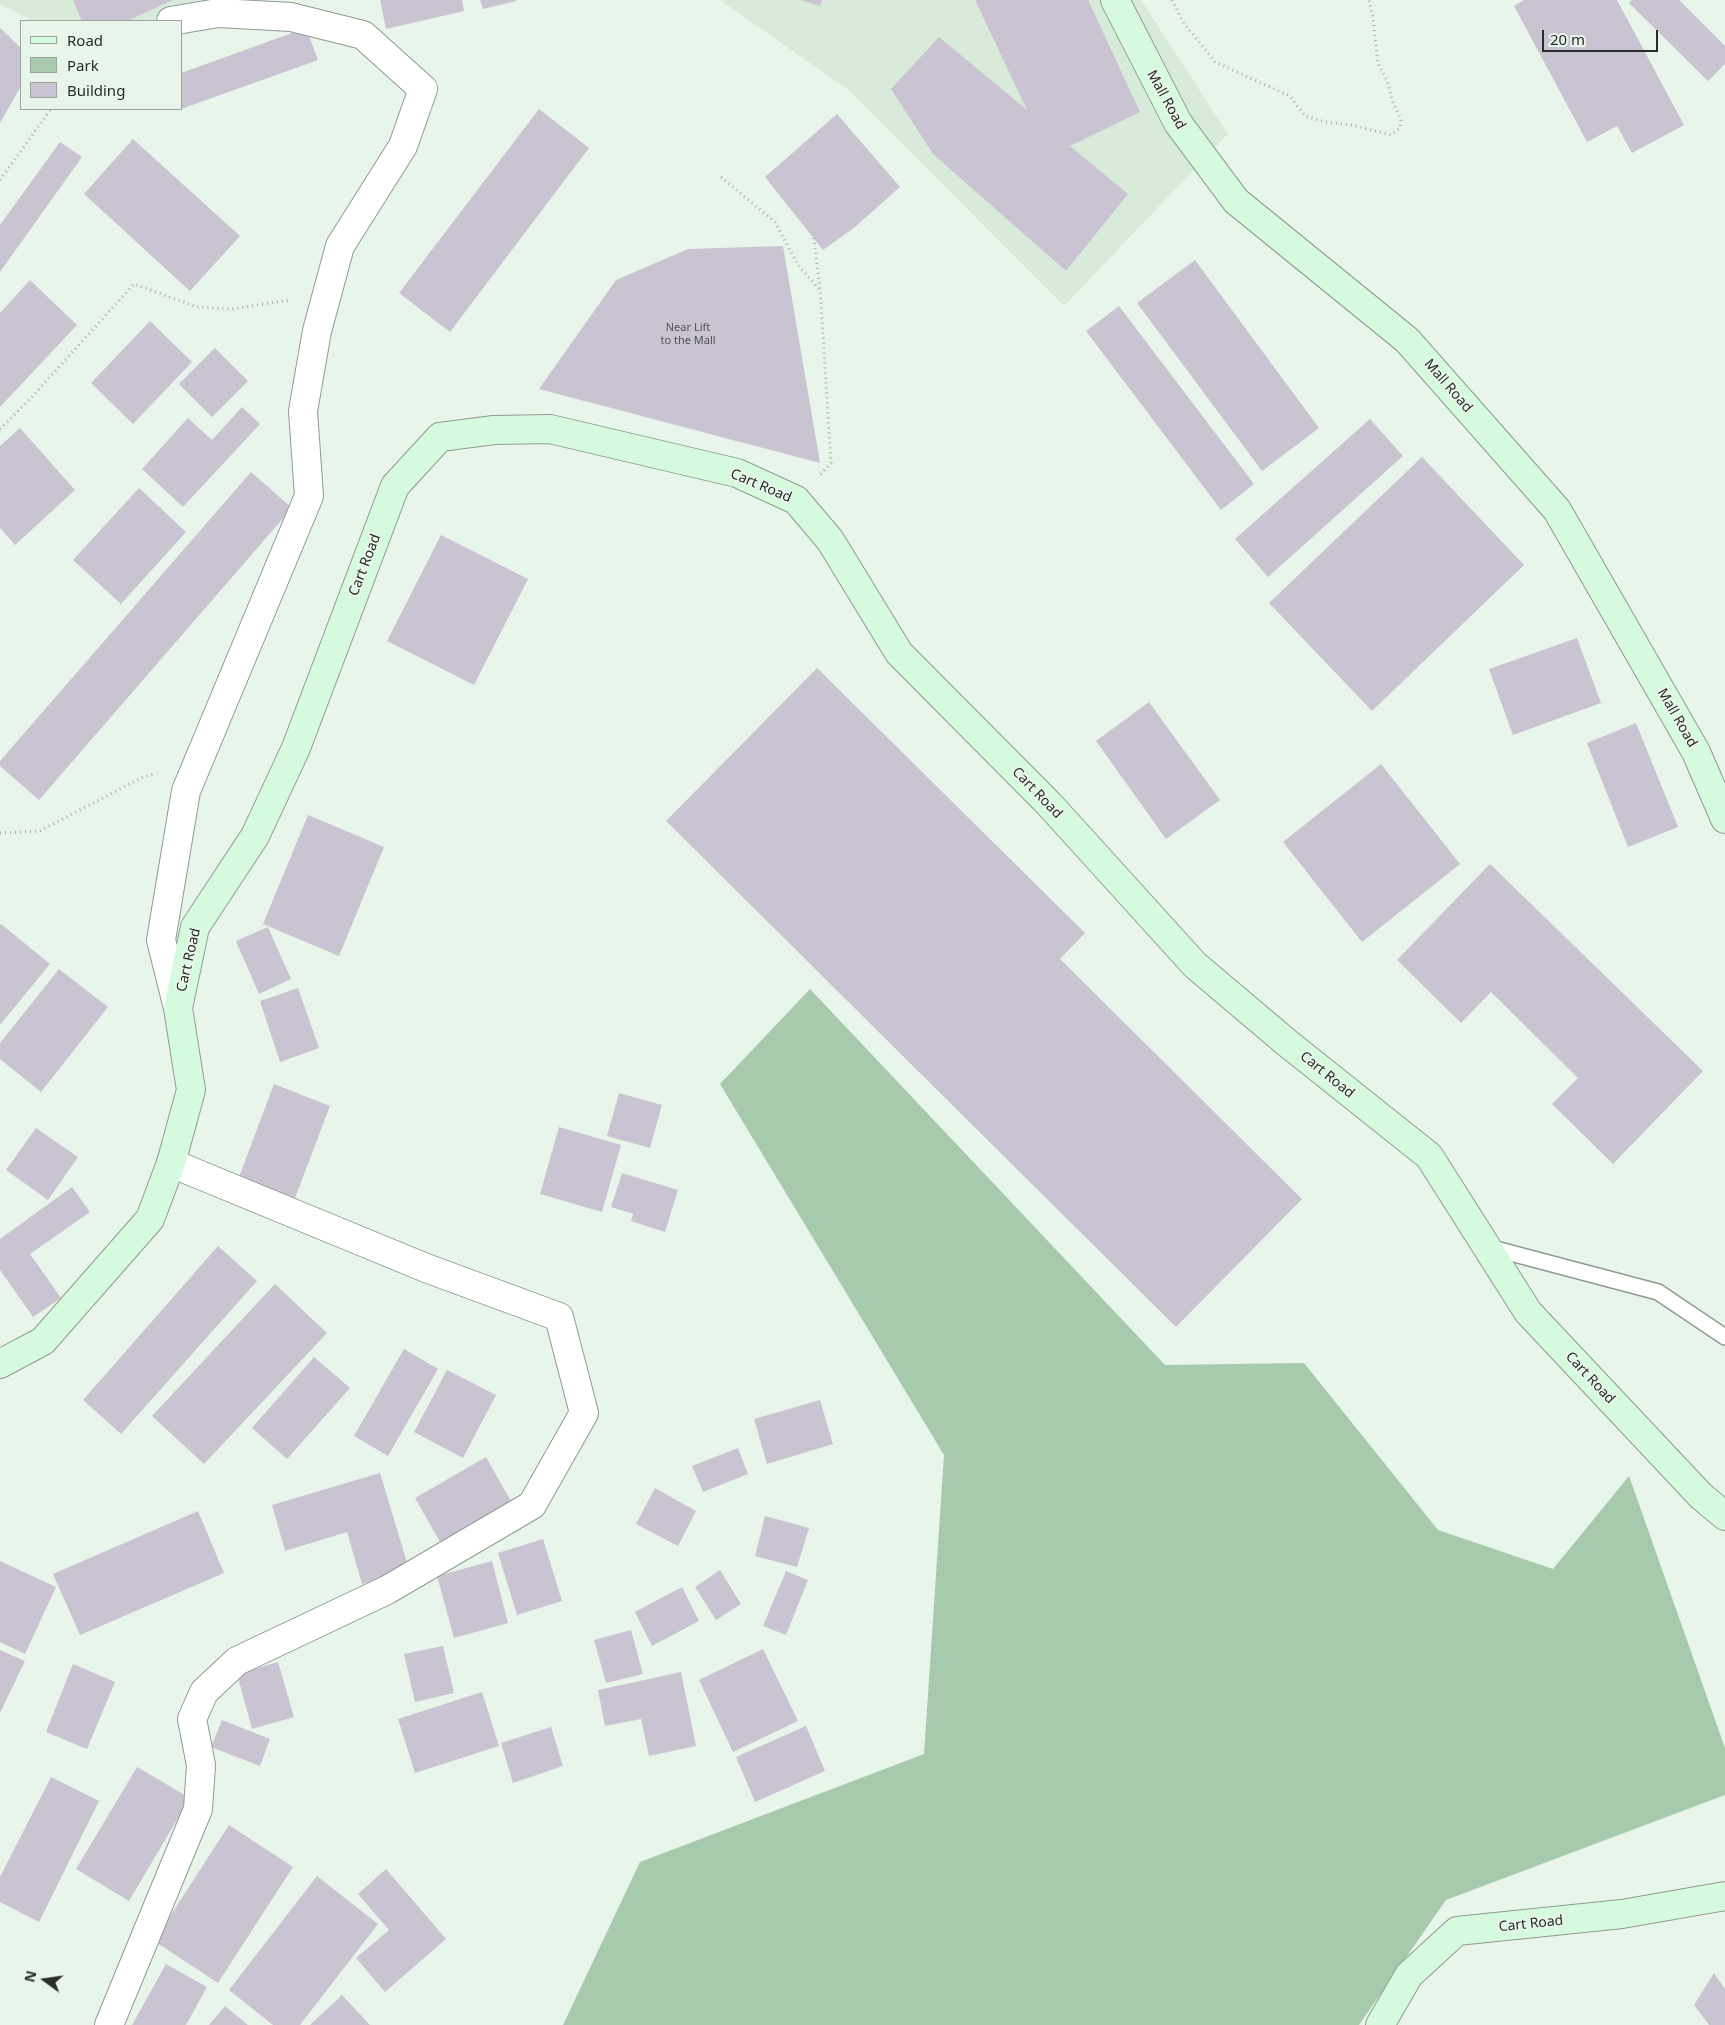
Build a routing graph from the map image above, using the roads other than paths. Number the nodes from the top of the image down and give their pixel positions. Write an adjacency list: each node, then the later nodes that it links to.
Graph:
1 (1115, 0): 3 (main road, Mall Road)
2 (177, 20): 4 (street)
3 (1725, 818)
4 (178, 1008): 5 (main road, Cart Road); 6 (main road, Cart Road)
5 (171, 1163): 8 (main road, Cart Road); 11 (street)
6 (1486, 1247): 7 (lane); 9 (main road, Cart Road)
7 (1725, 1337)
8 (0, 1364)
9 (1725, 1516)
10 (1725, 1896): 12 (main road, Cart Road)
11 (109, 2025)
12 (1380, 2025)

